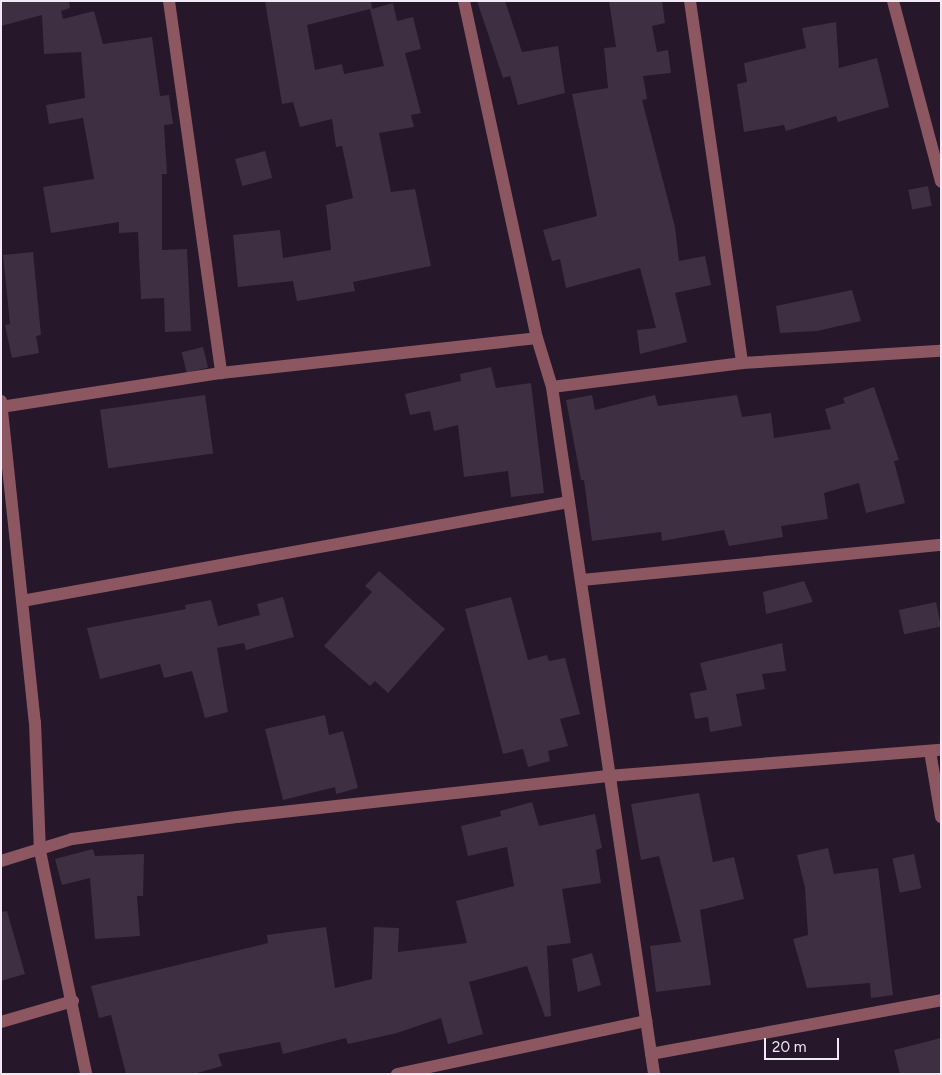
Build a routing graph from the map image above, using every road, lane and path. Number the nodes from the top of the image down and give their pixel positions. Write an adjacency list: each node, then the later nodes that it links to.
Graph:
1 (169, 1): 9 (street)
2 (464, 1): 6 (street)
3 (690, 1): 8 (street)
4 (893, 1): 5 (street)
5 (941, 182)
6 (537, 338): 9 (street); 10 (street)
7 (941, 351): 8 (street)
8 (742, 364): 10 (street)
9 (221, 373): 12 (street)
10 (552, 387): 13 (street)
11 (1, 401): 12 (street)
12 (2, 407): 16 (street)
13 (569, 502): 15 (street); 16 (street)
14 (941, 545): 15 (street)
15 (582, 580): 18 (street)
16 (22, 601): 20 (street)
17 (936, 750): 18 (street); 19 (street)
18 (608, 776): 20 (street); 24 (street)
19 (941, 817)
20 (40, 851): 21 (street); 22 (street)
21 (1, 861)
22 (73, 1000): 25 (street); 28 (street)
23 (941, 1000): 26 (street)
24 (646, 1021): 26 (street); 27 (street)
25 (1, 1022)
26 (651, 1054): 30 (street)
27 (419, 1072): 29 (street)
28 (86, 1074)
29 (397, 1074)
30 (654, 1074)

